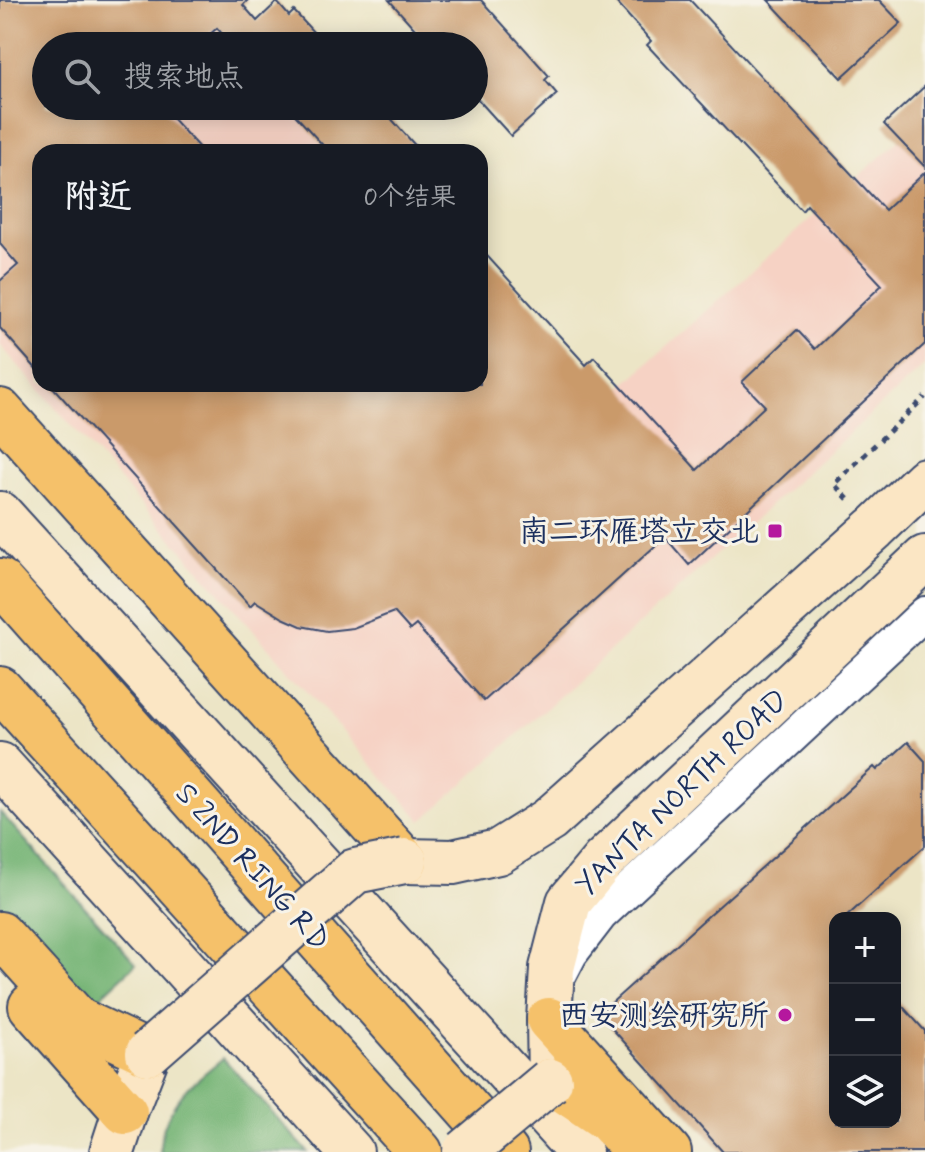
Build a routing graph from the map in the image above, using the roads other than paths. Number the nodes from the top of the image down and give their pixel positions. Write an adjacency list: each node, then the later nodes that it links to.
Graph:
1 (0, 411): 9 (highway)
2 (925, 480): 9 (main road, YANTA NORTH ROAD)
3 (0, 514): 20 (main road)
4 (925, 558): 12 (main road, YANTA NORTH ROAD)
5 (0, 581): 19 (highway, S 2ND RING RD)
6 (925, 613): 12 (street)
7 (0, 689): 17 (highway)
8 (0, 765): 16 (main road)
9 (405, 861): 13 (main road, YANTA NORTH ROAD, bridge)
10 (0, 934): 13 (highway)
11 (0, 972): 15 (highway)
12 (550, 1007): 14 (main road, YANTA NORTH ROAD); 22 (highway)
13 (148, 1053): 15 (main road)
14 (550, 1081): 18 (main road, bridge); 21 (highway)
15 (122, 1139)
16 (351, 1152)
17 (420, 1152)
18 (465, 1152)
19 (506, 1152)
20 (580, 1152)
21 (637, 1152)
22 (669, 1152)

